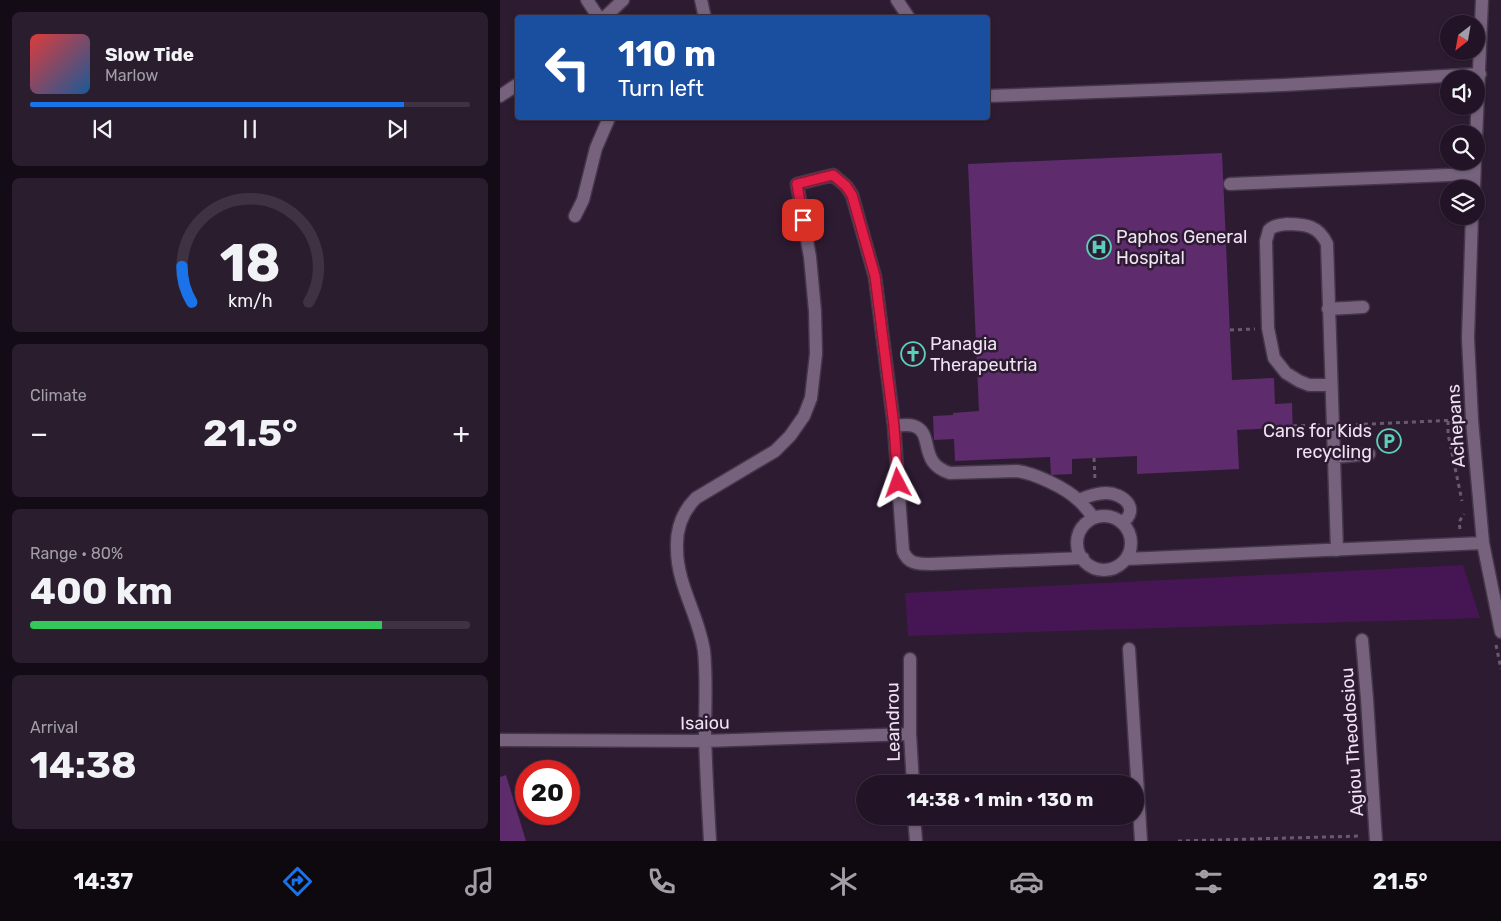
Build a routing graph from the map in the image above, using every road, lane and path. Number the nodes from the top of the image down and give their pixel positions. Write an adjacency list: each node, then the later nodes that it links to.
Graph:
1 (587, 0): 6 (street)
2 (623, 0): 7 (street)
3 (701, 0): 8 (street)
4 (898, 0): 9 (street)
5 (1482, 0): 10 (street)
6 (597, 15)
7 (607, 15)
8 (705, 15)
9 (907, 15)
10 (1480, 70)
11 (1440, 76): 14 (street)
12 (515, 86): 13 (street)
13 (500, 96)
14 (990, 96)
15 (608, 120): 20 (street)
16 (1474, 170): 17 (street)
17 (1474, 174): 18 (street); 19 (street)
18 (1474, 180)
19 (1230, 184)
20 (576, 216)
21 (1472, 225): 27 (street, Achepans)
22 (1363, 307): 23 (street)
23 (1328, 309): 24 (street); 26 (street)
24 (1268, 328): 25 (path); 26 (street)
25 (1230, 330)
26 (1331, 385): 28 (street)
27 (1472, 420): 28 (path); 38 (street, Achepans)
28 (1333, 425): 30 (path); 32 (street)
29 (894, 426): 35 (street); 40 (street); 48 (street)
30 (1293, 426)
31 (1369, 454): 32 (street)
32 (1334, 457): 39 (street)
33 (1094, 458): 34 (path)
34 (1095, 494): 35 (street); 37 (street)
35 (1079, 500): 36 (street)
36 (1094, 518): 37 (street); 40 (street)
37 (1122, 523): 41 (street)
38 (1483, 543): 39 (street); 42 (street, Achepans)
39 (1336, 550): 41 (street)
40 (1083, 558): 41 (street)
41 (1126, 558)
42 (1501, 632)
43 (1362, 640): 51 (street, Agiou Theodosiou)
44 (1129, 649): 54 (street)
45 (910, 659): 46 (street, Leandrou)
46 (910, 734): 48 (street, Isaiou); 49 (street, Leandrou)
47 (500, 740): 48 (street, Isaiou)
48 (705, 741): 52 (street)
49 (912, 775)
50 (915, 825): 53 (street)
51 (1370, 838): 55 (path)
52 (710, 841)
53 (916, 841)
54 (1141, 841)
55 (1178, 841)

